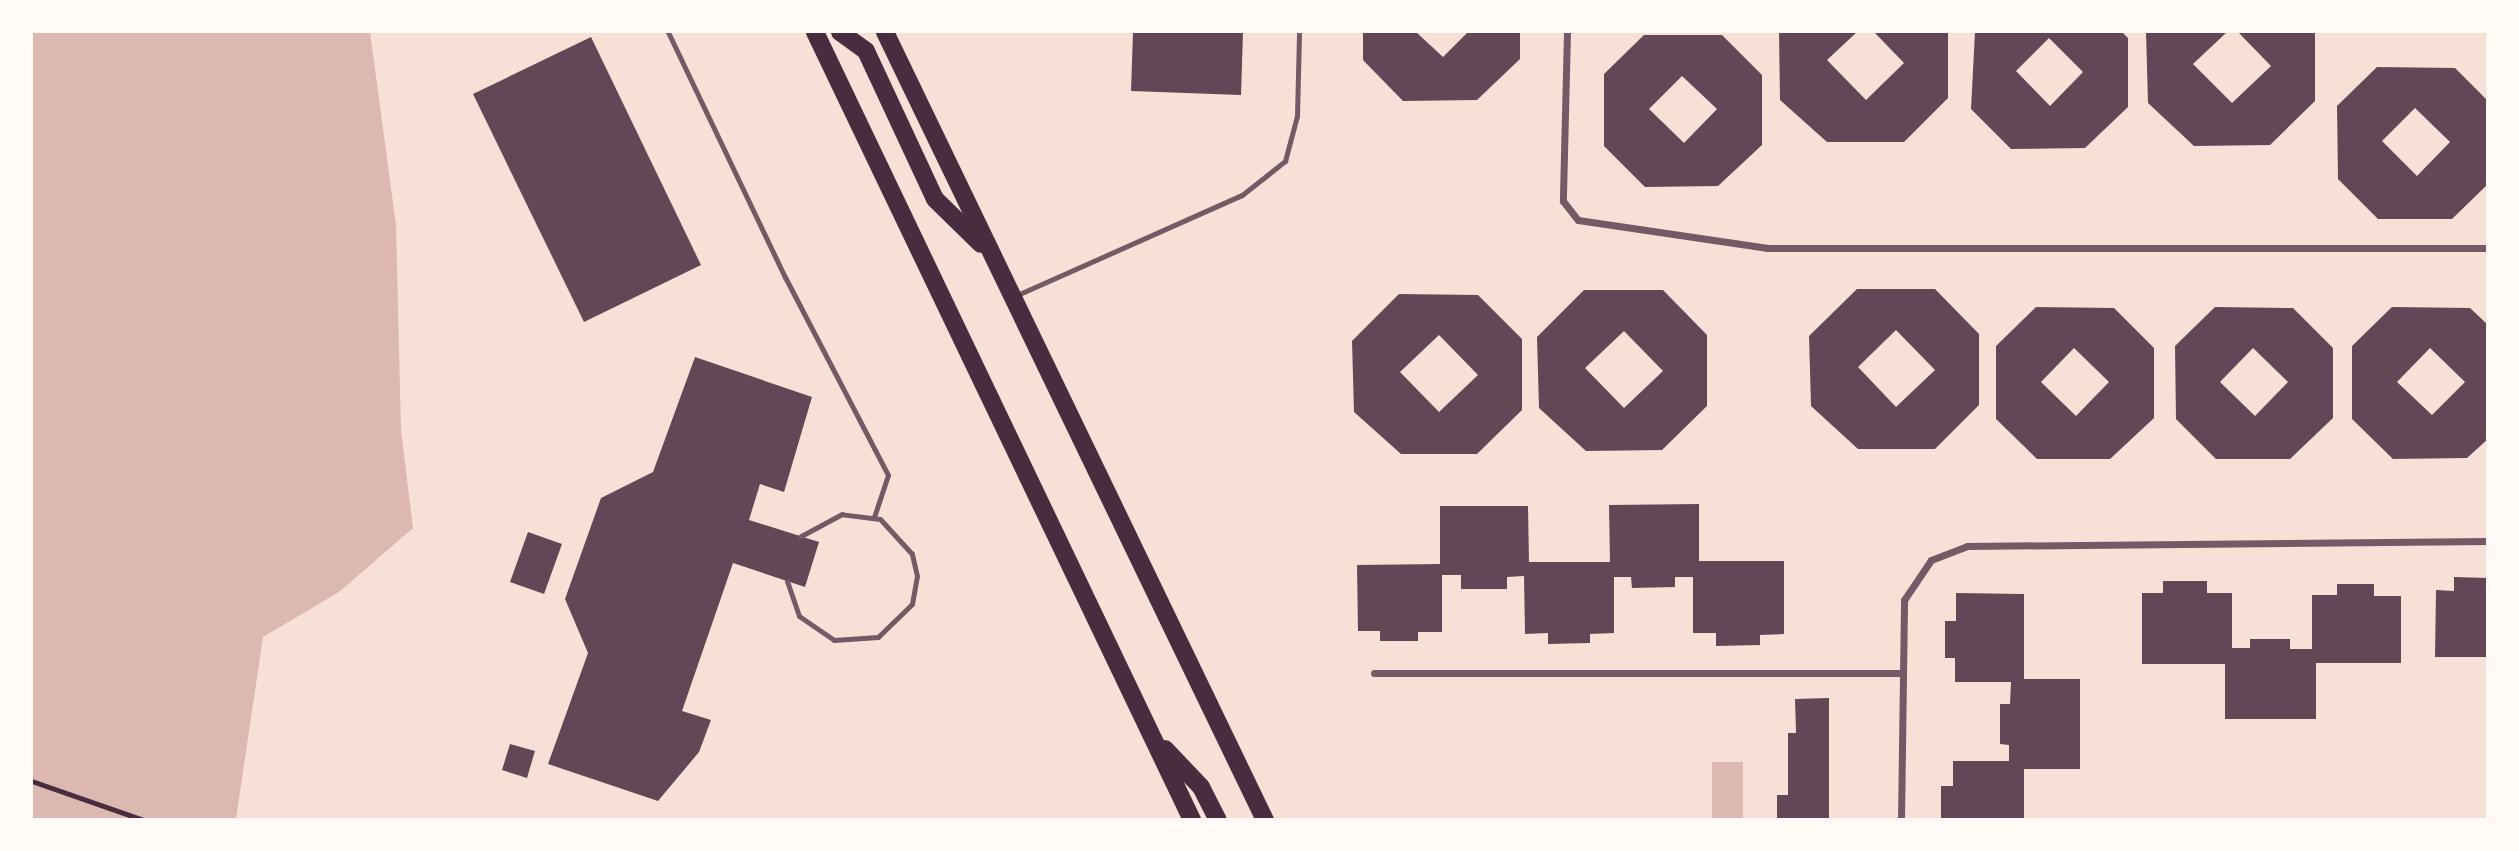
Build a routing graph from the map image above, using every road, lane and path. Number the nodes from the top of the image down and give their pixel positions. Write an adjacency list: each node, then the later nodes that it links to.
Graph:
1 (668, 32): 10 (lane)
2 (815, 32): 16 (main road)
3 (840, 32): 8 (main road)
4 (885, 32): 8 (main road)
5 (1299, 32): 9 (lane)
6 (1567, 32): 7 (street)
7 (2487, 248)
8 (992, 254): 9 (main road)
9 (1014, 296): 21 (main road)
10 (874, 517): 11 (lane); 13 (lane)
11 (801, 536)
12 (2487, 541): 15 (street)
13 (787, 580)
14 (1374, 673): 15 (street)
15 (1902, 673): 22 (street)
16 (1153, 736): 19 (main road); 20 (main road)
17 (32, 781): 18 (path)
18 (144, 820)
19 (1192, 820)
20 (1218, 820)
21 (1265, 820)
22 (1901, 820)

